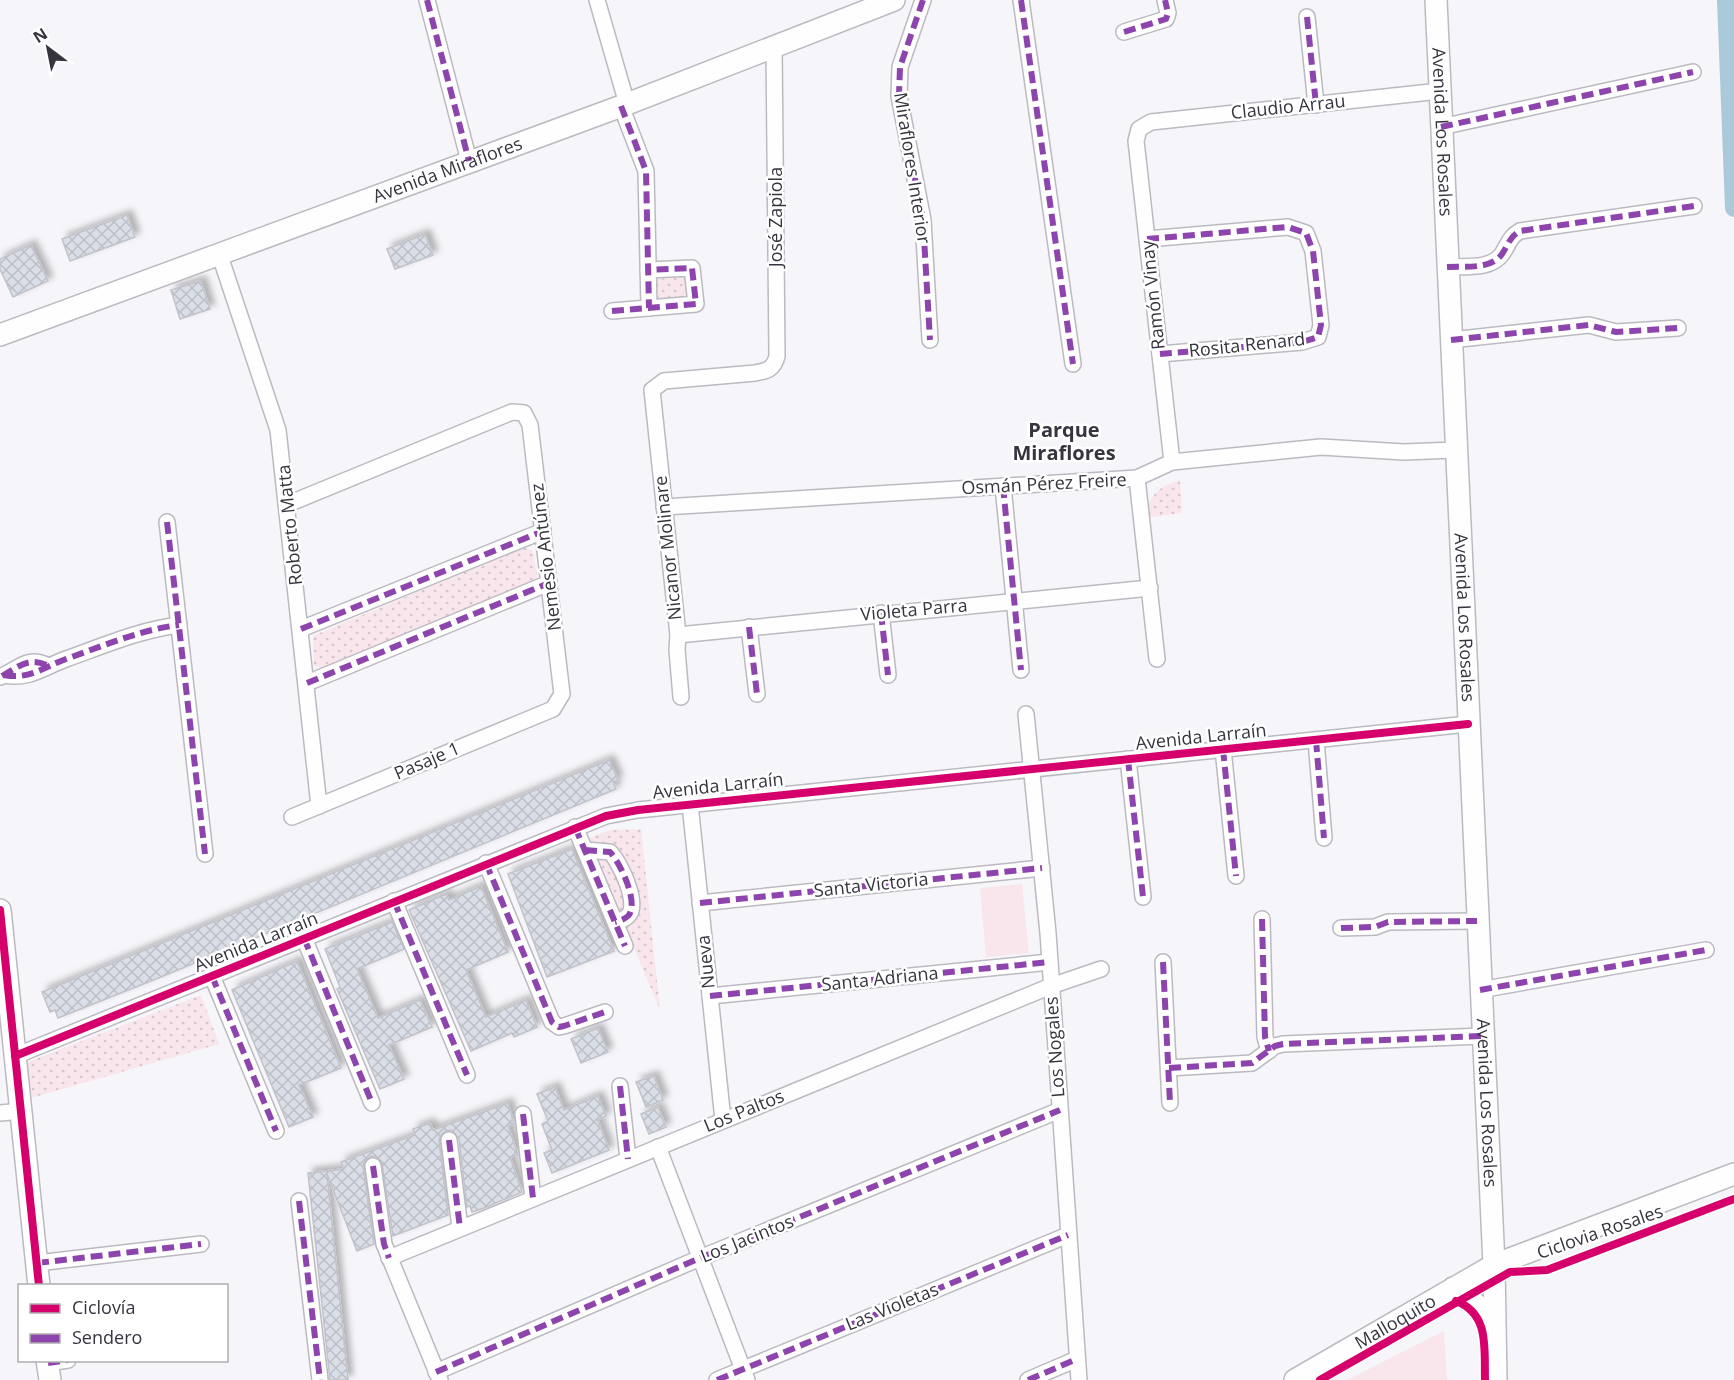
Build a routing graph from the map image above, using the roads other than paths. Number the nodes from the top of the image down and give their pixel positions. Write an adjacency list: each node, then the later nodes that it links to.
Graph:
1 (427, 0): 17 (street)
2 (597, 0): 13 (street)
3 (894, 0): 10 (street, Avenida Miraflores)
4 (923, 0): 27 (street, Miraflores Interior)
5 (1021, 0): 30 (street)
6 (1165, 0): 9 (street)
7 (1436, 0): 12 (street, Avenida Los Rosales)
8 (1307, 17): 14 (street)
9 (1124, 32)
10 (774, 46): 13 (street, Avenida Miraflores); 31 (street, José Zapiola)
11 (1693, 72): 15 (street)
12 (1440, 91): 14 (street, Claudio Arrau); 15 (street, Avenida Los Rosales)
13 (624, 105): 17 (street, Avenida Miraflores); 22 (street)
14 (1316, 105): 16 (street, Claudio Arrau)
15 (1441, 127): 21 (street, Avenida Los Rosales)
16 (1139, 129): 19 (street, Ramón Vinay)
17 (468, 161): 20 (street, Avenida Miraflores)
18 (1694, 206): 21 (street)
19 (1147, 239): 29 (street, Ramón Vinay); 29 (street, Rosita Renard)
20 (219, 253): 26 (street, Avenida Miraflores); 36 (street, Roberto Matta)
21 (1448, 267): 28 (street, Avenida Los Rosales)
22 (648, 270): 23 (street); 23 (street)
23 (648, 308): 24 (street)
24 (612, 310)
25 (1678, 328): 28 (street)
26 (0, 335)
27 (930, 340)
28 (1450, 340): 32 (street, Avenida Los Rosales)
29 (1160, 354): 33 (street, Ramón Vinay)
30 (1073, 364)
31 (652, 399): 37 (street, Nicanor Molinare)
32 (1455, 450): 33 (street, Osmán Pérez Freire); 57 (street, Avenida Los Rosales)
33 (1172, 462): 34 (street, Osmán Pérez Freire)
34 (1137, 478): 35 (street, Osmán Pérez Freire); 41 (street)
35 (1003, 486): 37 (street, Osmán Pérez Freire); 42 (street)
36 (288, 504): 39 (street, Nemesio Antúnez); 46 (street, Roberto Matta)
37 (664, 507): 47 (street, Nicanor Molinare)
38 (167, 522): 44 (street)
39 (543, 531): 40 (street, Nemesio Antúnez); 46 (street)
40 (549, 584): 52 (street); 55 (street, Nemesio Antúnez)
41 (1150, 588): 42 (street, Violeta Parra); 48 (street)
42 (1014, 601): 43 (street, Violeta Parra); 49 (street)
43 (881, 613): 45 (street, Violeta Parra); 50 (street)
44 (178, 625): 51 (street); 68 (street)
45 (749, 627): 47 (street, Violeta Parra); 53 (street)
46 (301, 629): 52 (street, Roberto Matta)
47 (678, 635): 54 (street, Nicanor Molinare)
48 (1157, 658)
49 (1021, 670)
50 (888, 675)
51 (2, 676)
52 (307, 683): 63 (street, Roberto Matta)
53 (757, 694)
54 (681, 697)
55 (559, 702): 63 (street, Pasaje 1)
56 (1026, 714): 61 (street, Los Nogales)
57 (1468, 724): 58 (street, Avenida Larraín); 77 (street, Avenida Los Rosales)
58 (1316, 740): 59 (street, Avenida Larraín); 66 (street)
59 (1223, 749): 60 (street, Avenida Larraín); 71 (street)
60 (1128, 759): 61 (street, Avenida Larraín); 72 (street)
61 (1031, 769): 62 (street, Avenida Larraín); 70 (street, Los Nogales)
62 (690, 804): 65 (street, Avenida Larraín); 74 (street, Nueva)
63 (320, 806): 64 (street, Pasaje 1)
64 (292, 817)
65 (575, 827): 67 (street); 69 (street, Avenida Larraín)
66 (1324, 838)
67 (585, 850): 78 (street); 78 (street)
68 (205, 854)
69 (486, 863): 73 (street, Avenida Larraín); 90 (street)
70 (1042, 868): 74 (street, Santa Victoria); 84 (street, Los Nogales)
71 (1236, 876)
72 (1143, 897)
73 (394, 901): 80 (street, Avenida Larraín); 95 (street)
74 (700, 903): 89 (street, Nueva)
75 (0, 910): 93 (street)
76 (1262, 919): 92 (street)
77 (1477, 921): 79 (street); 88 (street, Avenida Los Rosales)
78 (615, 922): 81 (street)
79 (1341, 928)
80 (304, 938): 86 (street, Avenida Larraín); 97 (street)
81 (625, 946)
82 (1706, 950): 88 (street)
83 (1163, 962): 94 (street)
84 (1050, 963): 87 (street, Los Nogales); 89 (street, Santa Adriana)
85 (1101, 969): 87 (street, Los Paltos)
86 (212, 976): 93 (street, Avenida Larraín); 103 (street)
87 (1051, 986): 99 (street, Los Nogales); 102 (street, Los Paltos)
88 (1480, 990): 91 (street, Avenida Los Rosales)
89 (710, 996): 102 (street, Nueva)
90 (605, 1012)
91 (1482, 1036): 92 (street); 117 (street, Avenida Los Rosales)
92 (1269, 1050): 94 (street)
93 (15, 1056): 100 (street)
94 (1168, 1068): 98 (street)
95 (467, 1075)
96 (620, 1086): 106 (street)
97 (372, 1102)
98 (1170, 1103)
99 (1060, 1110): 112 (street, Los Nogales); 115 (street, Los Jacintos)
100 (10, 1112): 116 (street)
101 (523, 1113): 109 (street)
102 (723, 1120): 105 (street, Los Paltos)
103 (276, 1131)
104 (449, 1140): 111 (street)
105 (658, 1147): 106 (street, Los Paltos); 115 (street)
106 (628, 1159): 109 (street, Los Paltos)
107 (373, 1166): 114 (street)
108 (1734, 1174): 117 (street, Malloquito)
109 (533, 1198): 111 (street, Los Paltos)
110 (299, 1201): 124 (street)
111 (460, 1228): 114 (street, Los Paltos)
112 (1068, 1235): 121 (street, Los Nogales); 122 (street, Las Violetas)
113 (201, 1244): 116 (street)
114 (389, 1258): 123 (street)
115 (700, 1258): 122 (street); 123 (street, Los Jacintos)
116 (37, 1263): 118 (street)
117 (1494, 1265): 119 (street, Malloquito); 120 (street, Avenida Los Rosales)
118 (39, 1284)
119 (1453, 1288): 120 (street); 128 (street, Malloquito)
120 (1495, 1329): 129 (street, Avenida Los Rosales)
121 (1077, 1359): 126 (street); 127 (street, Los Nogales)
122 (745, 1374): 125 (street, Las Violetas)
123 (438, 1376)
124 (320, 1380)
125 (717, 1380)
126 (1028, 1380)
127 (1079, 1380)
128 (1295, 1380)
129 (1496, 1380)

